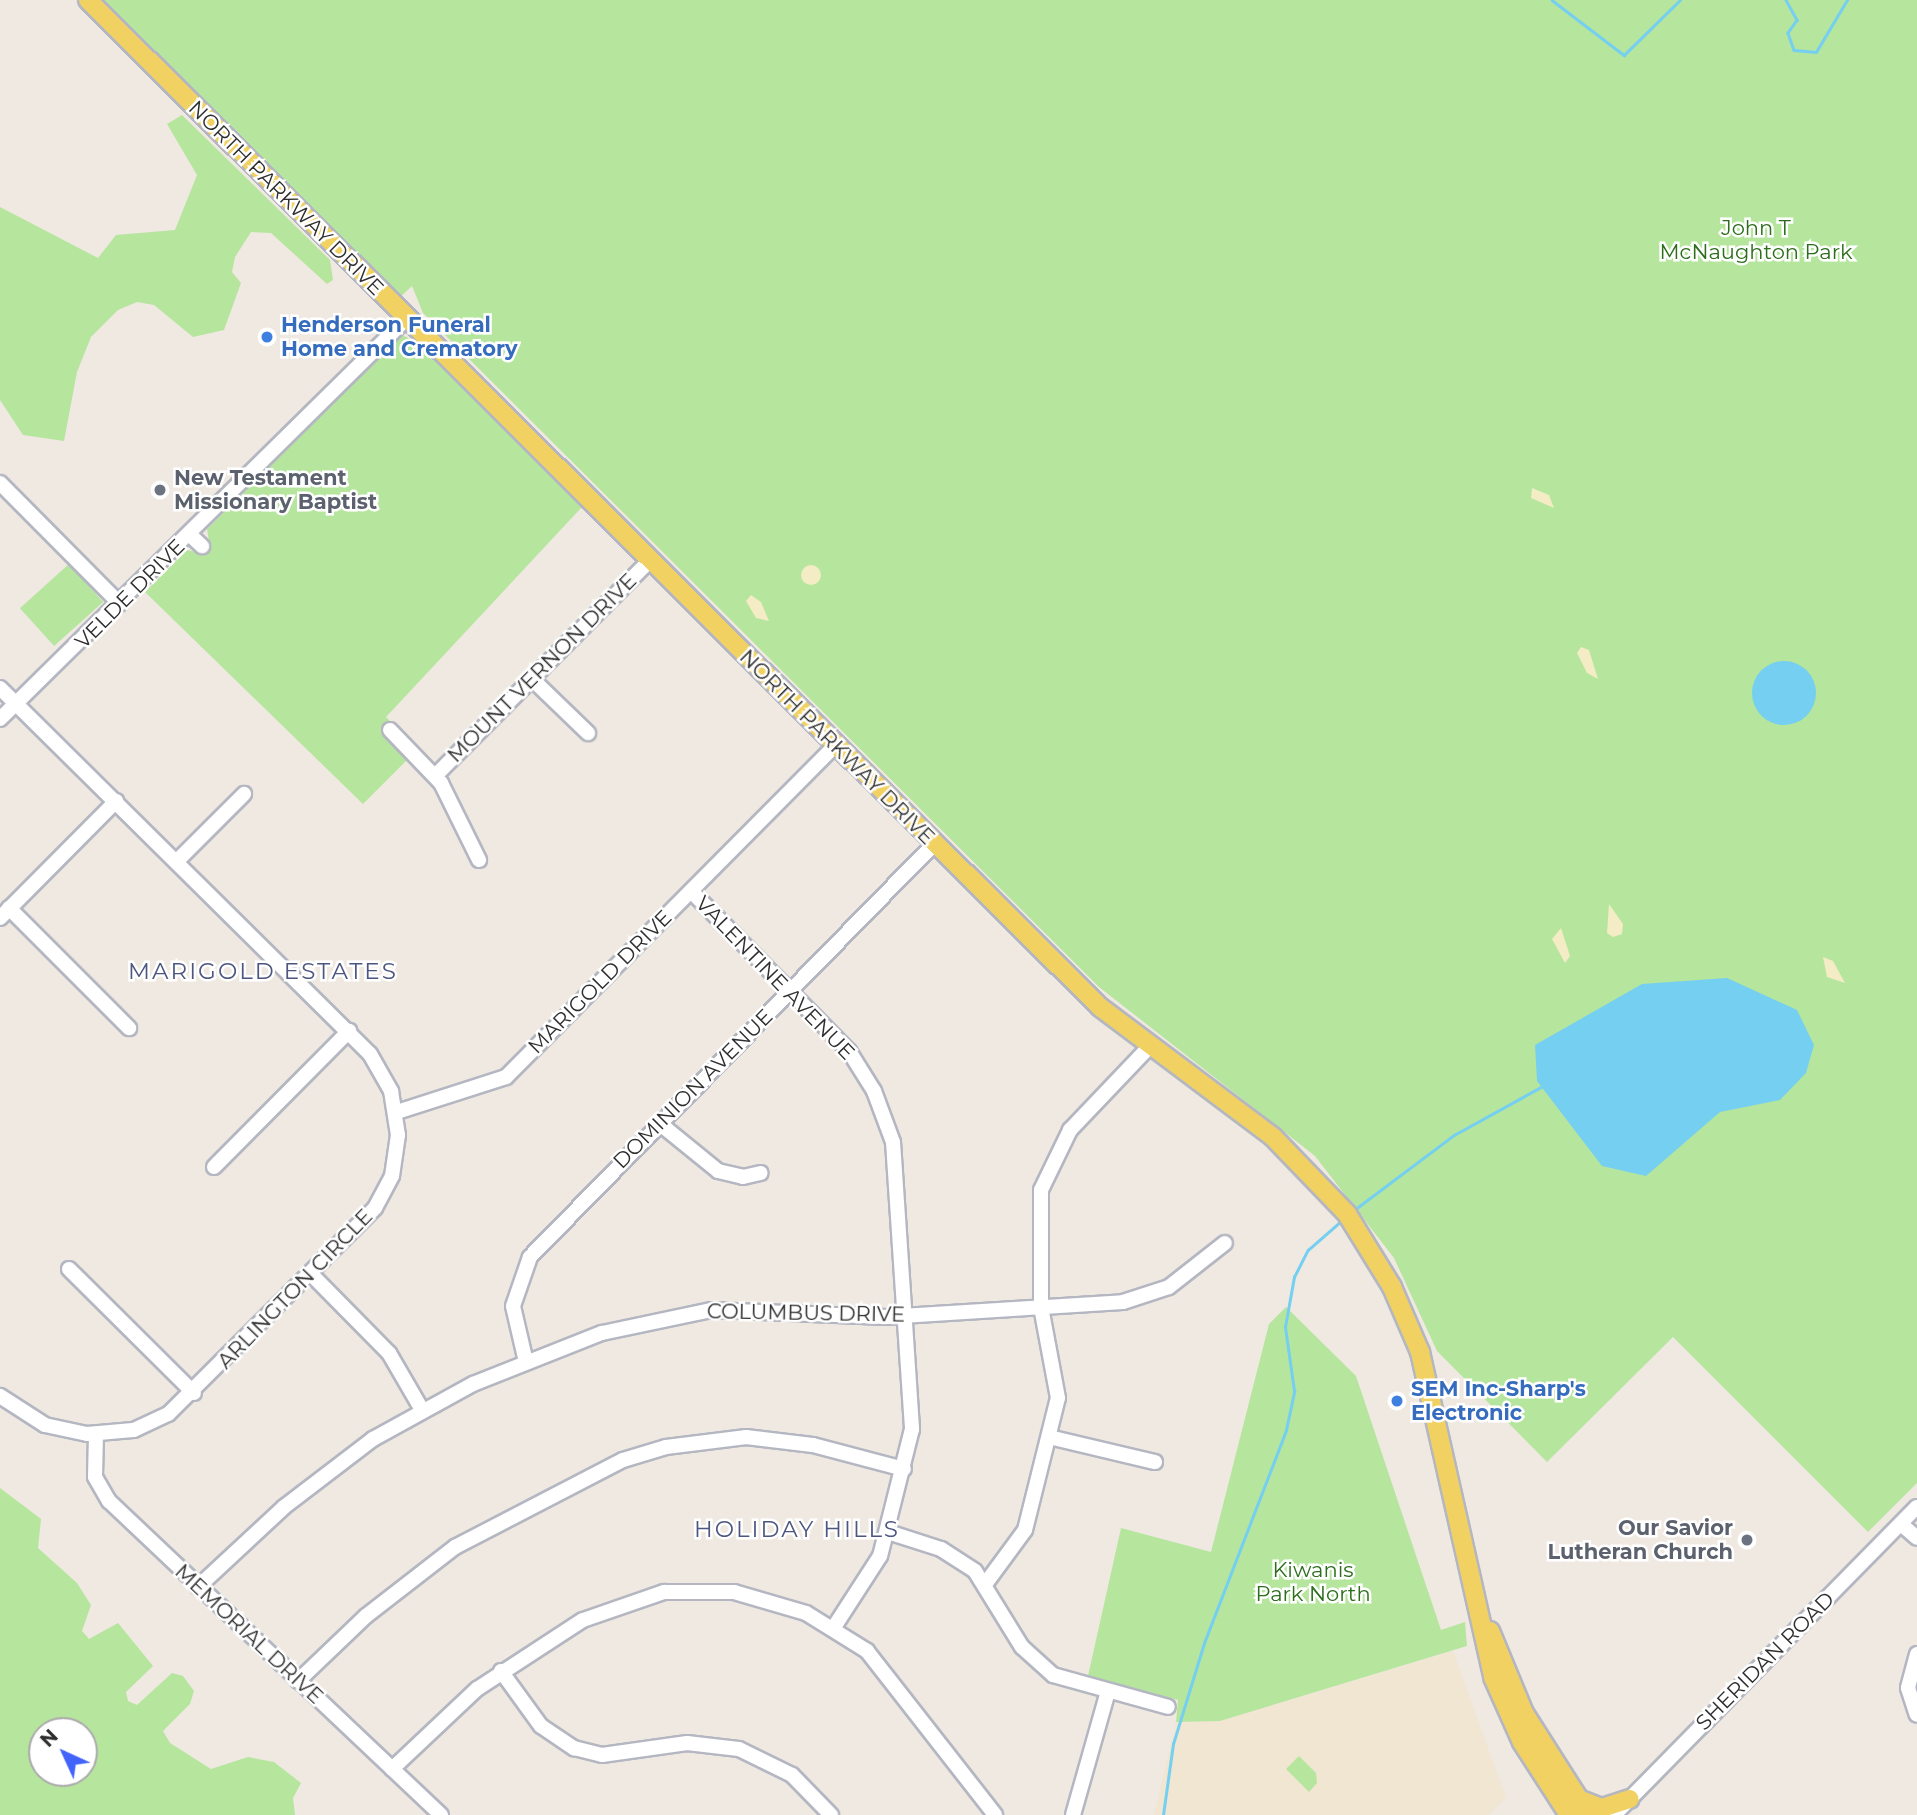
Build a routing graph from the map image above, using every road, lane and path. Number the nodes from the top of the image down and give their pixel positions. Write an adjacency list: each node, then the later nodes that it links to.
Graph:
1 (88, 0): 2 (main road, NORTH PARKWAY DRIVE)
2 (407, 318): 4 (street, VELDE DRIVE); 6 (main road, NORTH PARKWAY DRIVE)
3 (0, 483): 7 (street)
4 (189, 534): 5 (street); 7 (street, VELDE DRIVE)
5 (202, 546)
6 (650, 560): 8 (street, MOUNT VERNON DRIVE); 14 (main road, NORTH PARKWAY DRIVE)
7 (120, 604): 10 (street, VELDE DRIVE)
8 (532, 679): 13 (street); 15 (street, MOUNT VERNON DRIVE)
9 (0, 688): 10 (street, ARLINGTON CIRCLE)
10 (18, 704): 11 (street, VELDE DRIVE); 17 (street, ARLINGTON CIRCLE)
11 (0, 719)
12 (390, 730): 15 (street)
13 (588, 733)
14 (835, 746): 18 (main road, NORTH PARKWAY DRIVE); 21 (street, MARIGOLD DRIVE)
15 (435, 776): 19 (street)
16 (244, 794): 20 (street)
17 (116, 801): 20 (street, ARLINGTON CIRCLE); 22 (street)
18 (934, 844): 23 (street, DOMINION AVENUE); 26 (main road, NORTH PARKWAY DRIVE)
19 (479, 860)
20 (177, 861): 25 (street, ARLINGTON CIRCLE)
21 (691, 891): 23 (street, VALENTINE AVENUE); 27 (street, MARIGOLD DRIVE)
22 (5, 913): 24 (street)
23 (790, 990): 28 (street, DOMINION AVENUE); 35 (street, VALENTINE AVENUE)
24 (129, 1028)
25 (349, 1031): 27 (street, ARLINGTON CIRCLE); 29 (street)
26 (1147, 1048): 34 (street); 59 (main road, NORTH PARKWAY DRIVE)
27 (397, 1112): 33 (street, ARLINGTON CIRCLE)
28 (659, 1123): 30 (street); 36 (street, DOMINION AVENUE)
29 (214, 1167)
30 (761, 1173)
31 (1225, 1242): 34 (street, COLUMBUS DRIVE)
32 (69, 1269): 37 (street)
33 (312, 1275): 37 (street, ARLINGTON CIRCLE); 39 (street)
34 (1041, 1307): 35 (street, COLUMBUS DRIVE); 41 (street)
35 (907, 1316): 36 (street, COLUMBUS DRIVE); 43 (street, VALENTINE AVENUE)
36 (526, 1362): 39 (street, COLUMBUS DRIVE)
37 (194, 1393): 40 (street, ARLINGTON CIRCLE)
38 (0, 1396): 40 (street)
39 (422, 1409): 49 (street, COLUMBUS DRIVE)
40 (96, 1435): 49 (street, MEMORIAL DRIVE)
41 (1049, 1437): 42 (street); 48 (street)
42 (1154, 1462)
43 (904, 1469): 46 (street, VALENTINE AVENUE); 53 (street)
44 (1917, 1507): 45 (street, SHERIDAN ROAD)
45 (1901, 1524): 47 (street); 58 (street, SHERIDAN ROAD)
46 (888, 1532): 48 (street); 50 (street, VALENTINE AVENUE)
47 (1917, 1538)
48 (986, 1583): 54 (street)
49 (198, 1587): 53 (street, MEMORIAL DRIVE)
50 (834, 1627): 52 (street); 62 (street)
51 (1917, 1654): 56 (street)
52 (501, 1671): 57 (street); 61 (street)
53 (298, 1681): 57 (street, MEMORIAL DRIVE)
54 (1107, 1695): 55 (street); 63 (street)
55 (1168, 1707)
56 (1917, 1715)
57 (391, 1769): 60 (street, MEMORIAL DRIVE)
58 (1626, 1807): 59 (main road); 65 (street, SHERIDAN ROAD)
59 (1569, 1809): 64 (main road, NORTH PARKWAY DRIVE)
60 (441, 1815)
61 (831, 1815)
62 (995, 1815)
63 (1073, 1815)
64 (1589, 1815)
65 (1614, 1815)

